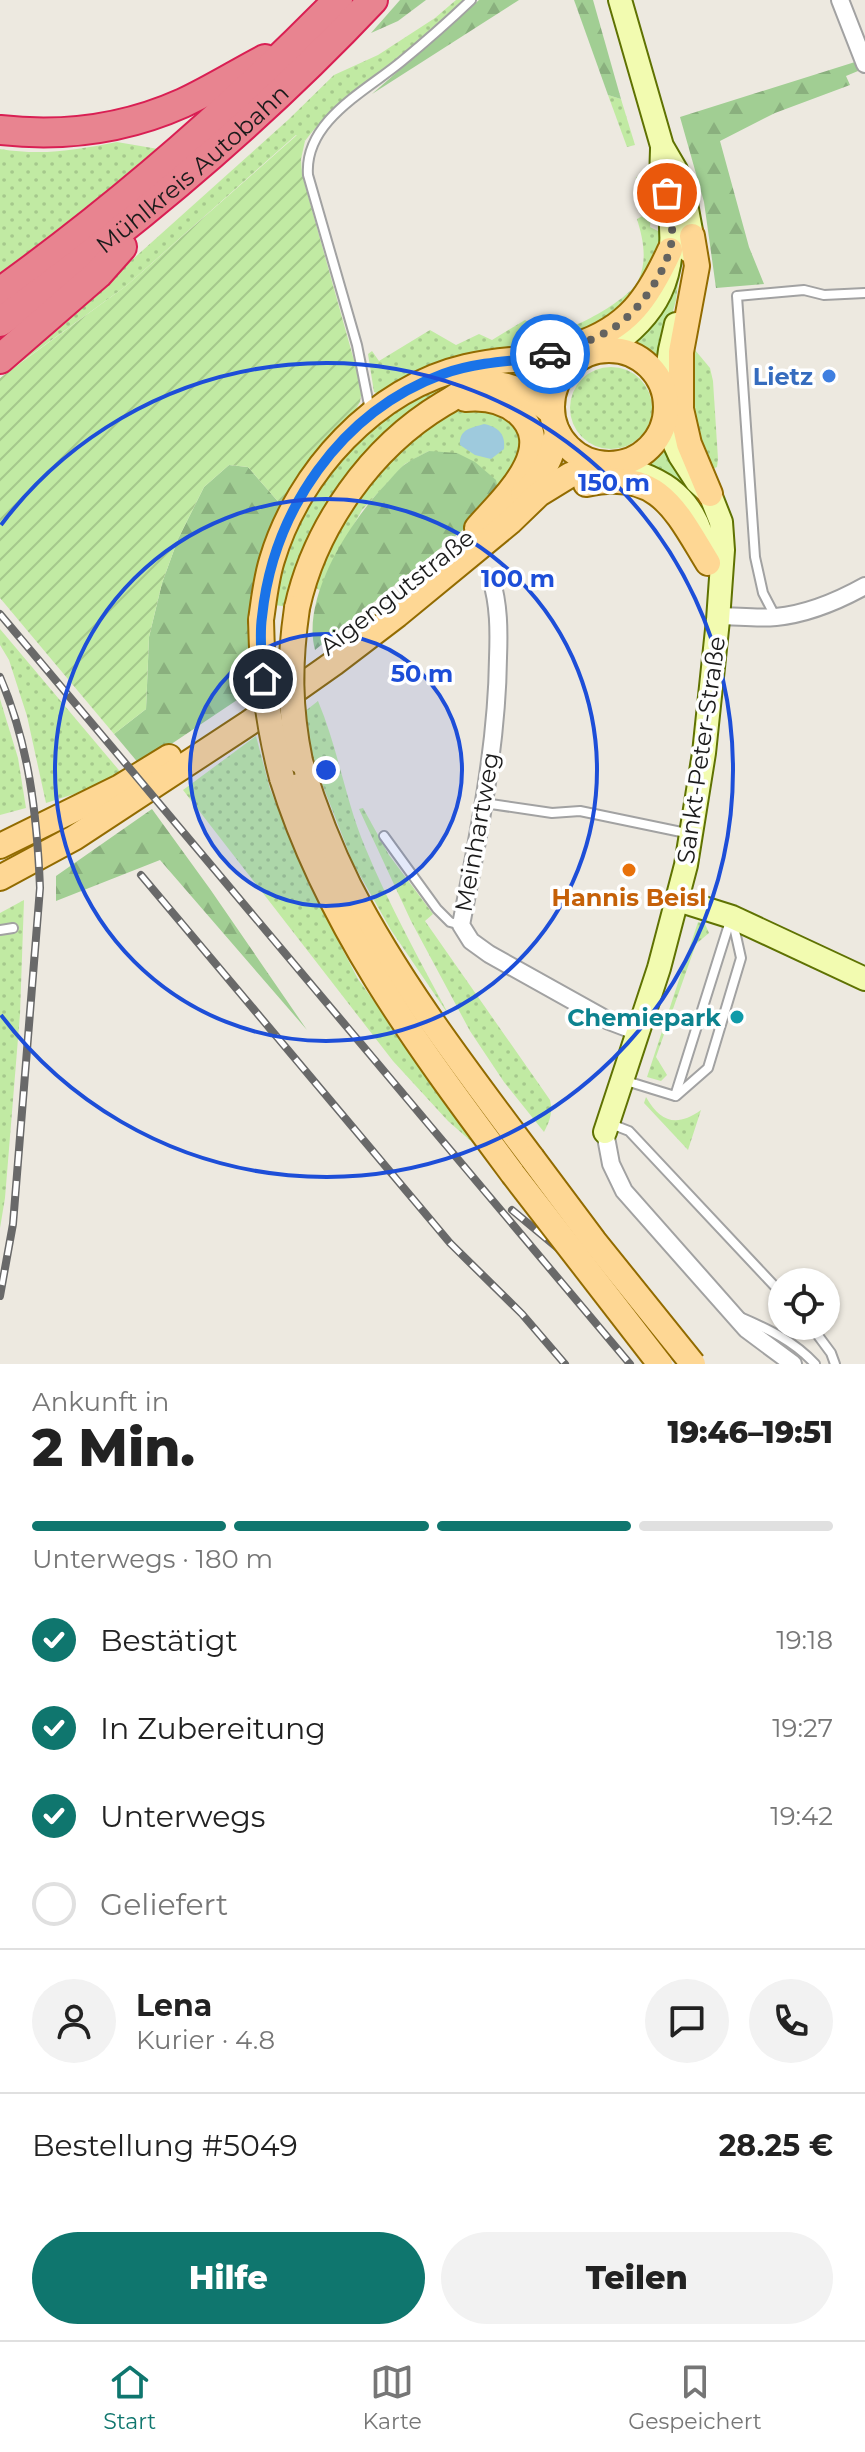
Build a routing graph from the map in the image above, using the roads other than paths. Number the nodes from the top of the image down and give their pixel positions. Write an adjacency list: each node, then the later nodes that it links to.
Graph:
1 (373, 0): 5 (highway, Mühlkreis Autobahn)
2 (471, 0): 21 (lane)
3 (620, 0): 9 (street)
4 (840, 0): 7 (street)
5 (336, 14): 6 (highway, Mühlkreis Autobahn); 10 (highway, Mühlkreis Autobahn)
6 (294, 44): 8 (highway); 13 (highway, Mühlkreis Autobahn)
7 (865, 64)
8 (0, 130)
9 (662, 146): 11 (street); 12 (street)
10 (169, 192): 15 (highway, Mühlkreis Autobahn); 18 (highway)
11 (692, 236): 19 (street); 25 (main road)
12 (670, 250): 16 (street); 17 (main road)
13 (0, 292)
14 (865, 293): 32 (lane)
15 (0, 322)
16 (606, 350): 17 (main road); 19 (main road)
17 (580, 351): 21 (main road); 23 (main road)
18 (0, 359)
19 (664, 394): 22 (main road)
20 (448, 401): 23 (main road); 27 (main road); 33 (main road, bridge)
21 (371, 415): 33 (main road, bridge)
22 (664, 421): 24 (main road); 25 (street)
23 (554, 422): 24 (main road); 27 (main road, Aigengutstraße)
24 (605, 464): 26 (main road); 28 (street)
25 (710, 494): 31 (street, Sankt-Peter-Straße)
26 (510, 522): 28 (main road); 38 (main road, Aigengutstraße)
27 (477, 528): 37 (main road, Aigengutstraße)
28 (708, 563): 31 (street)
29 (491, 579): 34 (street, Meinhartweg)
30 (865, 586): 32 (street)
31 (718, 608): 32 (street); 35 (street, Sankt-Peter-Straße)
32 (776, 617)
33 (291, 770): 52 (main road, bridge); 53 (main road, bridge)
34 (484, 803): 35 (lane); 41 (street, Meinhartweg)
35 (692, 834): 39 (street, Sankt-Peter-Straße)
36 (384, 836): 41 (lane)
37 (0, 846)
38 (0, 878)
39 (678, 900): 40 (street); 45 (street, Sankt-Peter-Straße)
40 (732, 917): 44 (street); 47 (lane); 47 (lane)
41 (461, 925): 45 (street, Meinhartweg)
42 (13, 928): 43 (lane)
43 (0, 930)
44 (865, 979)
45 (638, 1032): 46 (street, Sankt-Peter-Straße)
46 (622, 1080): 47 (lane); 48 (street, Sankt-Peter-Straße)
47 (675, 1096)
48 (606, 1127): 49 (lane); 50 (street)
49 (768, 1279)
50 (732, 1314): 54 (street); 55 (lane)
51 (821, 1340): 56 (lane)
52 (660, 1364)
53 (693, 1364)
54 (793, 1364)
55 (815, 1364)
56 (835, 1364)

